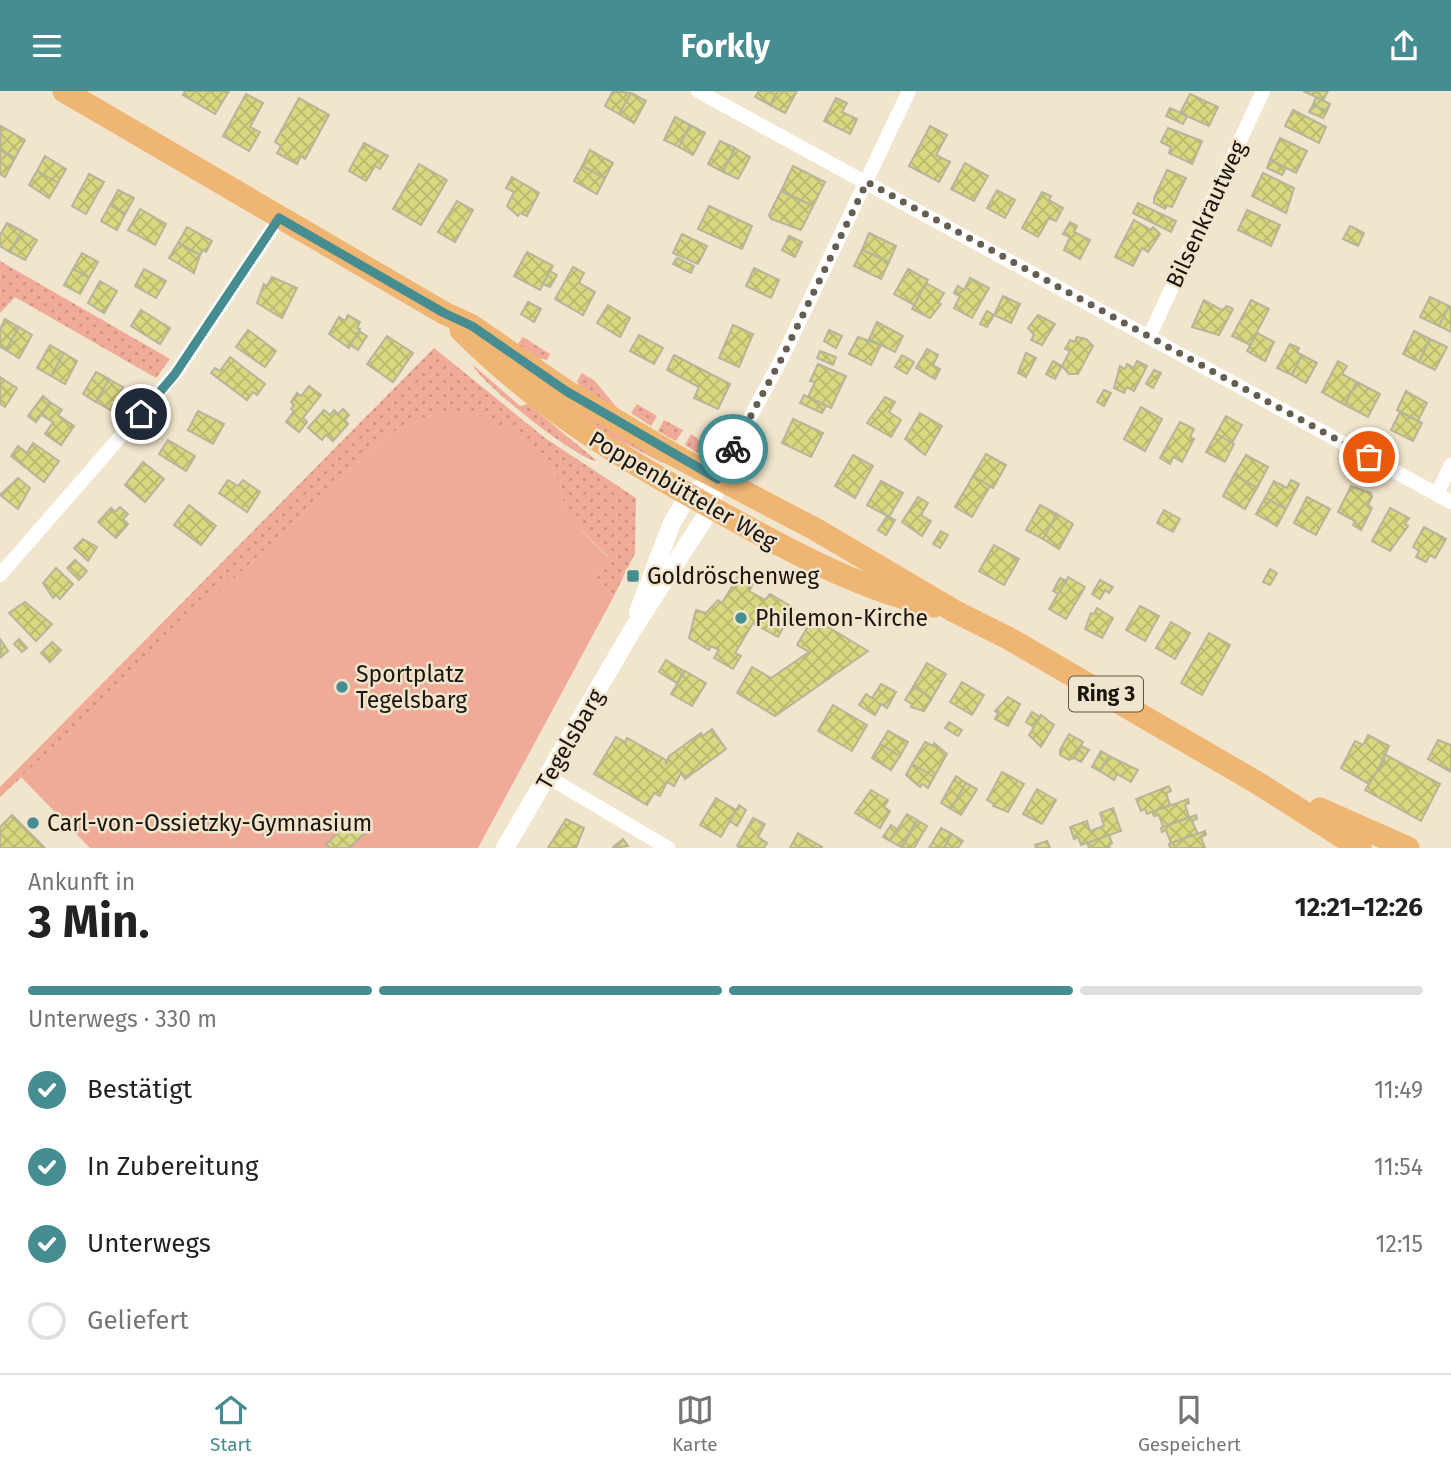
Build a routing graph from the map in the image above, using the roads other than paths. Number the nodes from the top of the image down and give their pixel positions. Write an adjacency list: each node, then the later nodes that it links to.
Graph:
1 (64, 91): 6 (main road, Poppenbütteler Weg / Ring 3)
2 (698, 91): 5 (street)
3 (909, 91): 5 (street)
4 (1264, 91): 8 (street, Bilsenkrautweg)
5 (867, 182): 8 (street); 10 (street)
6 (279, 218): 7 (main road, Poppenbütteler Weg / Ring 3); 15 (street)
7 (444, 313): 10 (main road, Poppenbütteler Weg / Ring 3); 12 (main road, Poppenbütteler Weg / Ring 3)
8 (1149, 337): 11 (street)
9 (1451, 465): 11 (street)
10 (718, 479): 12 (street); 14 (street, Tegelsbarg); 16 (main road, Poppenbütteler Weg / Ring 3)
11 (1437, 494): 13 (street)
12 (688, 496): 14 (main road, Poppenbütteler Weg / Ring 3); 17 (street, Tegelsbarg)
13 (1451, 502)
14 (712, 508): 16 (main road, Poppenbütteler Weg / Ring 3); 17 (street, Tegelsbarg)
15 (0, 575)
16 (954, 611): 19 (main road, Poppenbütteler Weg / Ring 3)
17 (633, 629): 18 (street, Tegelsbarg)
18 (548, 777): 20 (street, Tegelsbarg); 21 (street)
19 (1256, 782): 22 (main road, Poppenbütteler Weg / Ring 3); 23 (main road, Poppenbütteler Weg / Ring 3)
20 (505, 848)
21 (668, 848)
22 (1360, 848)
23 (1408, 848)

